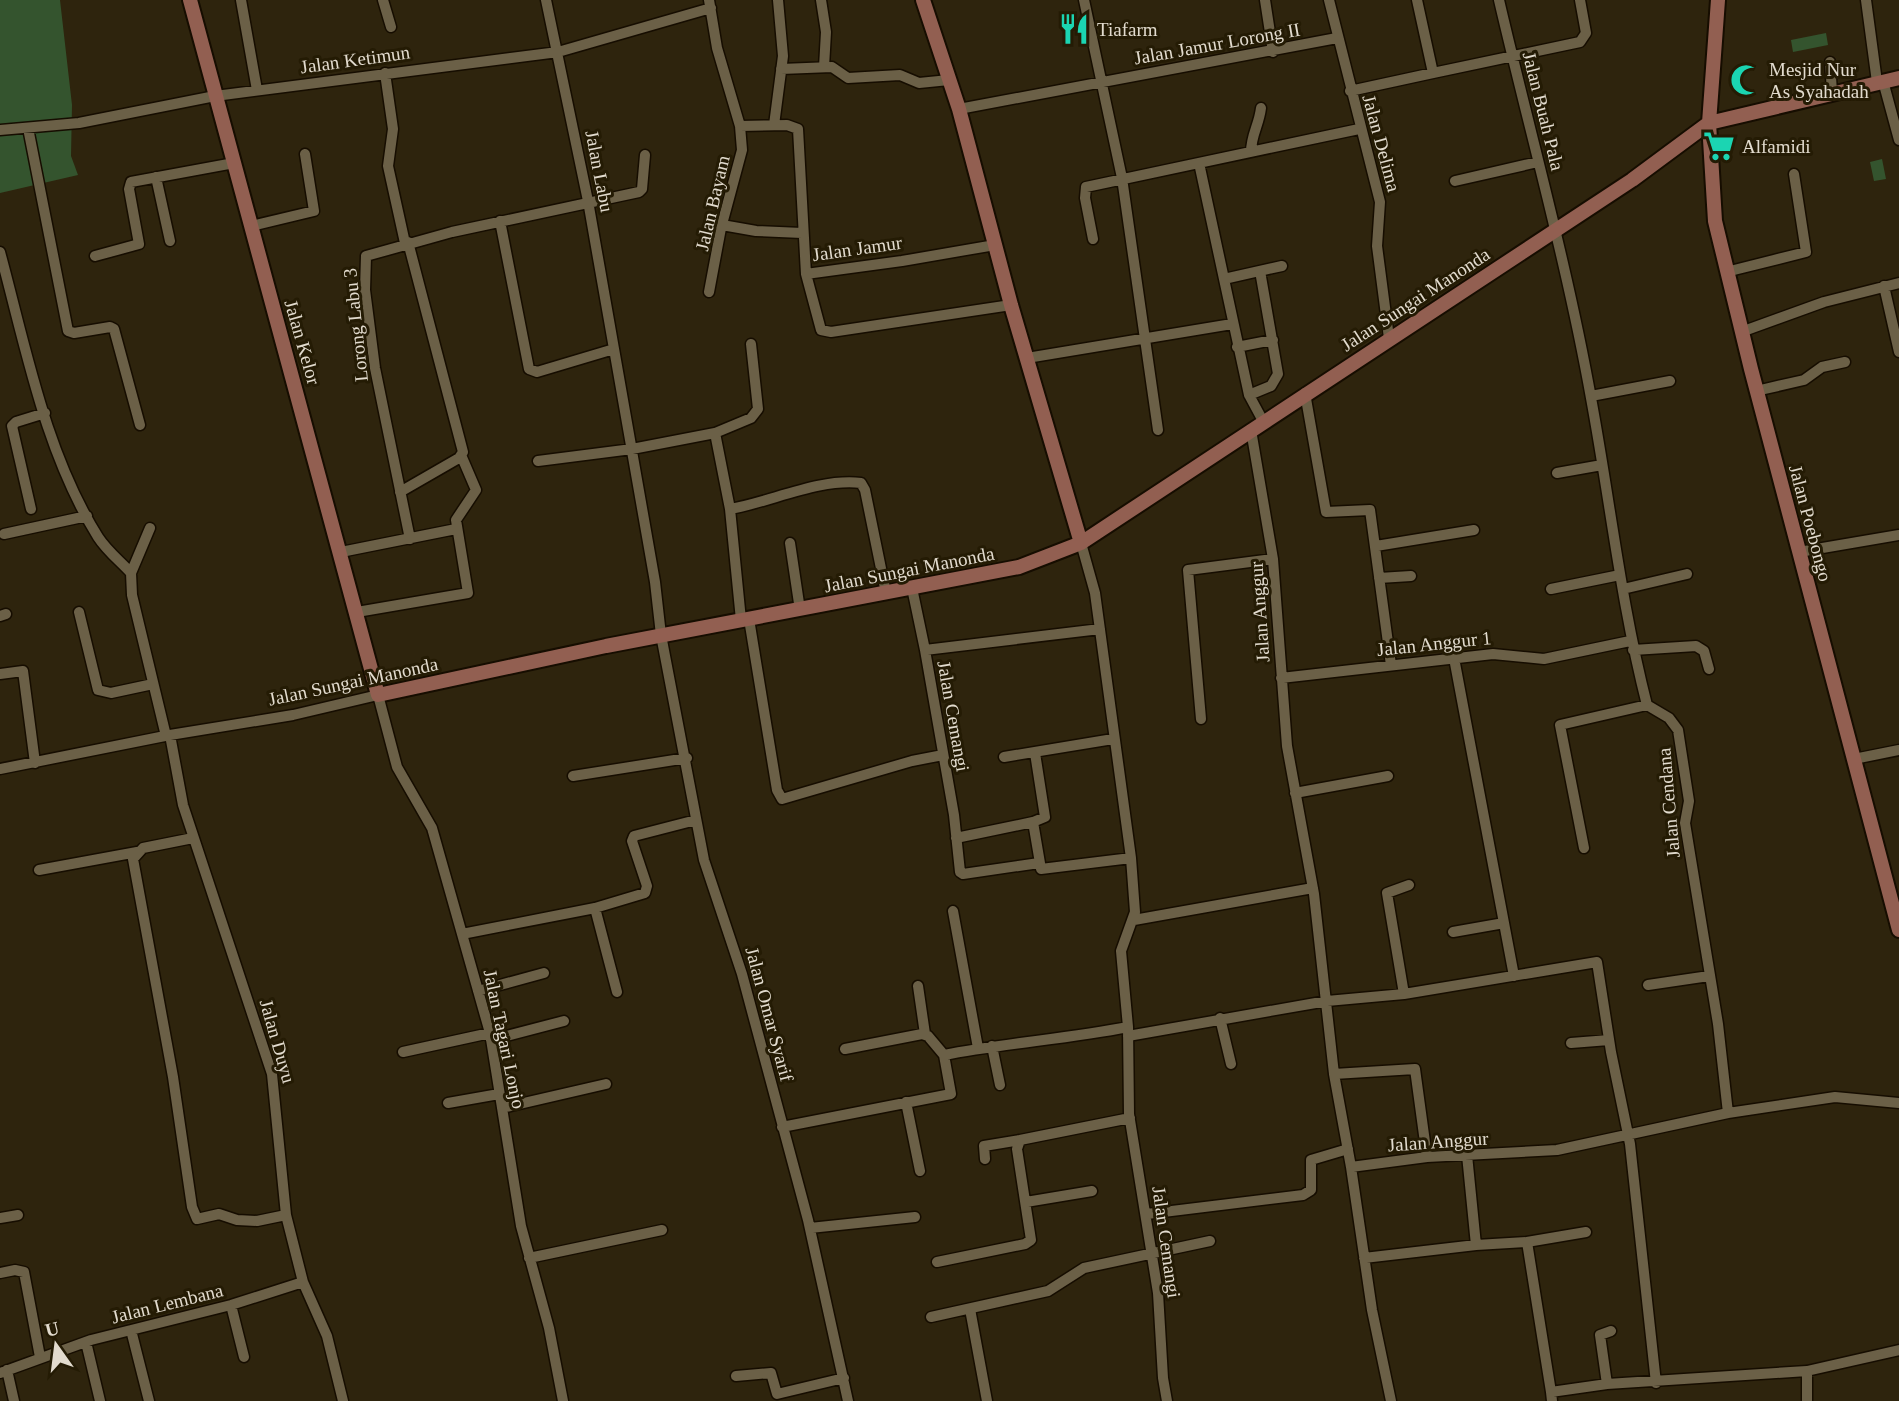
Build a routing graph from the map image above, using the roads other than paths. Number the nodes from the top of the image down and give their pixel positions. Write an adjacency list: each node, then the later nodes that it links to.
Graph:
1 (190, 0): 34 (street, Jalan Kelor)
2 (241, 0): 31 (street)
3 (383, 0): 17 (street)
4 (546, 0): 19 (street, Jalan Labu)
5 (778, 0): 24 (street)
6 (821, 0): 23 (street)
7 (1084, 0): 29 (street)
8 (1265, 0): 20 (street)
9 (1329, 0): 18 (street, Jalan Delima)
10 (1416, 0): 26 (street)
11 (1499, 0): 21 (street, Jalan Buah Pala)
12 (1580, 0): 21 (street)
13 (1718, 0): 37 (street, Jalan Poebongo)
14 (1867, 0): 30 (street)
15 (927, 1): 28 (street)
16 (710, 4): 19 (street, Jalan Ketimun); 39 (street, Jalan Bayam)
17 (391, 27)
18 (1337, 38): 20 (street, Jalan Jamur Lorong II); 32 (street, Jalan Delima)
19 (558, 52): 25 (street, Jalan Ketimun); 54 (street, Jalan Labu)
20 (1273, 52): 29 (street, Jalan Jamur Lorong II)
21 (1512, 57): 26 (street); 47 (street, Jalan Buah Pala)
22 (1830, 62): 33 (street)
23 (824, 68): 24 (street); 28 (street)
24 (781, 69): 38 (street)
25 (385, 73): 31 (street, Jalan Ketimun); 62 (street)
26 (1433, 73): 32 (street)
27 (1899, 78): 30 (street)
28 (949, 80): 36 (street)
29 (1102, 81): 36 (street, Jalan Jamur Lorong II); 52 (street)
30 (1880, 82): 33 (street); 43 (street)
31 (257, 90): 34 (street, Jalan Ketimun)
32 (1350, 91): 41 (street, Jalan Delima)
33 (1832, 92): 37 (street)
34 (215, 96): 40 (street, Jalan Ketimun); 48 (street, Jalan Kelor)
35 (1261, 108): 44 (street)
36 (959, 109): 63 (street)
37 (1709, 123): 58 (street, Jalan Sungai Manonda); 68 (street, Jalan Poebongo)
38 (774, 125): 39 (street); 59 (street)
39 (740, 126): 56 (street, Jalan Bayam)
40 (27, 128): 42 (street, Jalan Ketimun); 92 (street)
41 (1359, 129): 44 (street); 77 (street, Jalan Delima)
42 (0, 130)
43 (1899, 140)
44 (1251, 152): 49 (street)
45 (305, 154): 57 (street)
46 (645, 155): 54 (street, Lorong Labu 3)
47 (1538, 162): 53 (street); 58 (street, Jalan Buah Pala)
48 (234, 163): 51 (street); 57 (street, Jalan Kelor)
49 (1199, 163): 52 (street); 70 (street, Jalan Anggur)
50 (1794, 174): 68 (street)
51 (156, 177): 61 (street); 65 (street)
52 (1122, 178): 60 (street); 78 (street)
53 (1455, 181)
54 (589, 201): 55 (street, Lorong Labu 3); 82 (street, Jalan Labu)
55 (500, 221): 62 (street, Lorong Labu 3); 82 (street)
56 (722, 225): 59 (street); 73 (street, Jalan Bayam)
57 (251, 226): 114 (street, Jalan Kelor)
58 (1557, 230): 77 (street, Jalan Sungai Manonda); 90 (street)
59 (802, 233): 69 (street)
60 (1093, 239)
61 (170, 241)
62 (406, 243): 97 (street); 101 (street, Lorong Labu 3)
63 (995, 245): 69 (street, Jalan Jamur); 74 (street)
64 (0, 252): 91 (street)
65 (95, 256)
66 (1282, 266): 67 (street)
67 (1260, 271): 70 (street); 79 (street)
68 (1726, 272): 76 (street, Jalan Poebongo)
69 (806, 274): 74 (street, Jalan Jamur)
70 (1224, 279): 75 (street, Jalan Anggur)
71 (1899, 284): 72 (street)
72 (1884, 286): 76 (street); 83 (street)
73 (709, 292)
74 (1011, 305): 84 (street)
75 (1232, 324): 78 (street); 81 (street, Jalan Anggur)
76 (1741, 332): 87 (street, Jalan Poebongo)
77 (1389, 338): 88 (street, Jalan Sungai Manonda)
78 (1143, 340): 84 (street); 94 (street)
79 (1273, 340): 81 (street); 89 (street)
80 (751, 344): 95 (street)
81 (1237, 347): 89 (street, Jalan Anggur)
82 (614, 349): 96 (street, Jalan Labu)
83 (1899, 352)
84 (1027, 358): 112 (street)
85 (1846, 362): 87 (street)
86 (1670, 381): 90 (street)
87 (1756, 391): 115 (street, Jalan Poebongo)
88 (1305, 393): 93 (street, Jalan Sungai Manonda); 113 (street)
89 (1249, 395): 93 (street, Jalan Anggur)
90 (1591, 396): 99 (street)
91 (45, 413): 102 (street); 104 (street)
92 (140, 425)
93 (1257, 426): 112 (street, Jalan Sungai Manonda); 116 (street, Jalan Anggur)
94 (1158, 430)
95 (715, 433): 96 (street); 103 (street)
96 (632, 449): 98 (street); 131 (street, Jalan Labu)
97 (461, 455): 101 (street); 106 (street)
98 (538, 461)
99 (1602, 466): 100 (street); 119 (street)
100 (1557, 473)
101 (400, 492): 110 (street)
102 (31, 509)
103 (730, 509): 125 (street); 129 (street)
104 (87, 516): 108 (street); 117 (street)
105 (150, 528): 117 (street)
106 (456, 529): 110 (street); 128 (street)
107 (1474, 530): 113 (street)
108 (4, 534)
109 (1899, 535): 115 (street)
110 (410, 539): 114 (street)
111 (790, 543): 126 (street)
112 (1081, 543): 122 (street, Jalan Sungai Manonda); 130 (street, Jalan Cemangi)
113 (1376, 546): 121 (street)
114 (341, 552): 128 (street, Jalan Kelor)
115 (1798, 552): 150 (street, Jalan Poebongo)
116 (1273, 559): 138 (street, Jalan Anggur); 142 (street)
117 (131, 573): 139 (street, Jalan Duyu)
118 (1687, 574): 124 (street)
119 (1620, 575): 123 (street); 124 (street)
120 (1411, 576): 121 (street)
121 (1379, 579): 135 (street)
122 (912, 588): 125 (street, Jalan Sungai Manonda); 133 (street)
123 (1551, 589)
124 (1623, 589): 132 (street)
125 (886, 593): 126 (street, Jalan Sungai Manonda)
126 (800, 610): 129 (street, Jalan Sungai Manonda)
127 (79, 612): 139 (street)
128 (357, 612): 140 (street, Jalan Kelor)
129 (745, 620): 131 (street, Jalan Sungai Manonda); 147 (street)
130 (1100, 629): 133 (street, Jalan Cemangi); 144 (street, Jalan Cemangi)
131 (661, 635): 140 (street, Jalan Sungai Manonda); 149 (street, Jalan Omar Syarif)
132 (1631, 646): 134 (street, Jalan Anggur 1); 136 (street, Jalan Anggur 1); 141 (street)
133 (925, 650): 147 (street, Jalan Cemangi)
134 (1454, 658): 135 (street, Jalan Anggur 1); 170 (street)
135 (1391, 664): 138 (street, Jalan Anggur 1)
136 (1709, 669)
137 (0, 674): 151 (street)
138 (1281, 678): 155 (street, Jalan Anggur)
139 (153, 684): 143 (street, Jalan Duyu)
140 (378, 695): 143 (street, Jalan Sungai Manonda); 173 (street, Jalan Tagari Lonjo)
141 (1647, 705): 160 (street); 176 (street, Jalan Cendana)
142 (1201, 719)
143 (168, 735): 151 (street, Jalan Sungai Manonda); 158 (street, Jalan Duyu)
144 (1113, 738): 146 (street); 162 (street, Jalan Cemangi)
145 (1899, 750): 150 (street)
146 (1035, 753): 148 (street); 157 (street)
147 (943, 755): 159 (street, Jalan Cemangi)
148 (1004, 757)
149 (687, 758): 153 (street); 156 (street, Jalan Omar Syarif)
150 (1854, 759): 171 (street, Jalan Poebongo)
151 (34, 762): 152 (street, Jalan Sungai Manonda)
152 (0, 769)
153 (573, 776)
154 (1388, 776): 155 (street)
155 (1295, 793): 166 (street, Jalan Anggur)
156 (696, 820): 167 (street); 206 (street, Jalan Omar Syarif)
157 (1033, 822): 159 (street); 163 (street)
158 (193, 838): 161 (street); 218 (street, Jalan Duyu)
159 (956, 838): 163 (street, Jalan Cemangi)
160 (1584, 848)
161 (137, 852): 164 (street); 218 (street)
162 (1131, 858): 163 (street); 169 (street, Jalan Cemangi)
163 (1040, 863)
164 (38, 870)
165 (1409, 886): 181 (street)
166 (1313, 888): 169 (street); 182 (street, Jalan Anggur)
167 (595, 908): 173 (street); 180 (street)
168 (953, 911): 191 (street)
169 (1134, 920): 185 (street, Jalan Cemangi)
170 (1504, 923): 172 (street); 175 (street)
171 (1899, 930)
172 (1453, 932)
173 (462, 934): 179 (street, Jalan Tagari Lonjo)
174 (544, 973): 179 (street)
175 (1514, 976): 181 (street); 188 (street)
176 (1709, 976): 177 (street); 204 (street, Jalan Cendana)
177 (1648, 985)
178 (918, 986): 186 (street)
179 (478, 991): 187 (street, Jalan Tagari Lonjo)
180 (617, 992)
181 (1405, 994): 182 (street)
182 (1327, 1001): 183 (street); 196 (street, Jalan Anggur)
183 (1220, 1018): 185 (street); 195 (street)
184 (564, 1021): 187 (street)
185 (1128, 1032): 190 (street); 205 (street, Jalan Cemangi)
186 (925, 1034): 192 (street); 194 (street)
187 (491, 1036): 193 (street); 199 (street, Jalan Tagari Lonjo)
188 (1609, 1040): 189 (street); 207 (street)
189 (1572, 1043)
190 (992, 1046): 191 (street); 198 (street)
191 (978, 1048): 194 (street)
192 (845, 1049)
193 (403, 1052)
194 (944, 1055): 200 (street)
195 (1231, 1064)
196 (1334, 1074): 209 (street, Jalan Anggur); 211 (street)
197 (606, 1084): 203 (street)
198 (1000, 1085)
199 (499, 1094): 201 (street); 203 (street, Jalan Tagari Lonjo)
200 (906, 1102): 206 (street); 214 (street)
201 (448, 1103)
202 (1899, 1103): 204 (street, Jalan Anggur)
203 (502, 1108): 229 (street, Jalan Tagari Lonjo)
204 (1728, 1113): 207 (street, Jalan Anggur)
205 (1130, 1118): 208 (street); 217 (street, Jalan Cemangi)
206 (782, 1127): 222 (street, Jalan Omar Syarif)
207 (1627, 1133): 210 (street, Jalan Anggur); 247 (street)
208 (1020, 1140): 212 (street); 216 (street)
209 (1348, 1149): 213 (street, Jalan Anggur); 217 (street)
210 (1467, 1156): 211 (street, Jalan Anggur); 227 (street)
211 (1427, 1157): 213 (street, Jalan Anggur)
212 (985, 1159)
213 (1351, 1167): 230 (street)
214 (920, 1171)
215 (1091, 1191): 216 (street)
216 (1026, 1202): 231 (street)
217 (1147, 1214): 228 (street, Jalan Cemangi)
218 (286, 1215): 233 (street, Jalan Duyu)
219 (18, 1216): 221 (street)
220 (915, 1217): 222 (street)
221 (0, 1218)
222 (810, 1228): 246 (street, Jalan Omar Syarif)
223 (662, 1230): 229 (street)
224 (1586, 1232): 226 (street)
225 (1210, 1241): 228 (street)
226 (1527, 1242): 227 (street); 249 (street)
227 (1476, 1245): 230 (street)
228 (1151, 1256): 235 (street); 258 (street, Jalan Cemangi)
229 (529, 1258): 255 (street, Jalan Tagari Lonjo)
230 (1364, 1258): 259 (street)
231 (937, 1262)
232 (0, 1273): 241 (street)
233 (303, 1282): 234 (street, Jalan Lembana); 254 (street, Jalan Duyu)
234 (231, 1305): 237 (street, Jalan Lembana); 242 (street)
235 (970, 1309): 236 (street); 257 (street)
236 (931, 1317)
237 (131, 1330): 239 (street, Jalan Lembana); 253 (street)
238 (1611, 1331): 248 (street)
239 (86, 1342): 241 (street, Jalan Lembana); 252 (street)
240 (1899, 1350): 243 (street)
241 (40, 1357): 244 (street, Jalan Lembana)
242 (244, 1357)
243 (1807, 1371): 247 (street); 260 (street)
244 (4, 1372): 251 (street)
245 (736, 1376): 250 (street)
246 (844, 1378): 250 (street); 256 (street, Jalan Omar Syarif)
247 (1656, 1383): 248 (street)
248 (1607, 1384): 249 (street)
249 (1552, 1397)
250 (778, 1398)
251 (14, 1401)
252 (100, 1401)
253 (149, 1401)
254 (343, 1401)
255 (564, 1401)
256 (848, 1401)
257 (987, 1401)
258 (1167, 1401)
259 (1391, 1401)
260 (1807, 1401)

